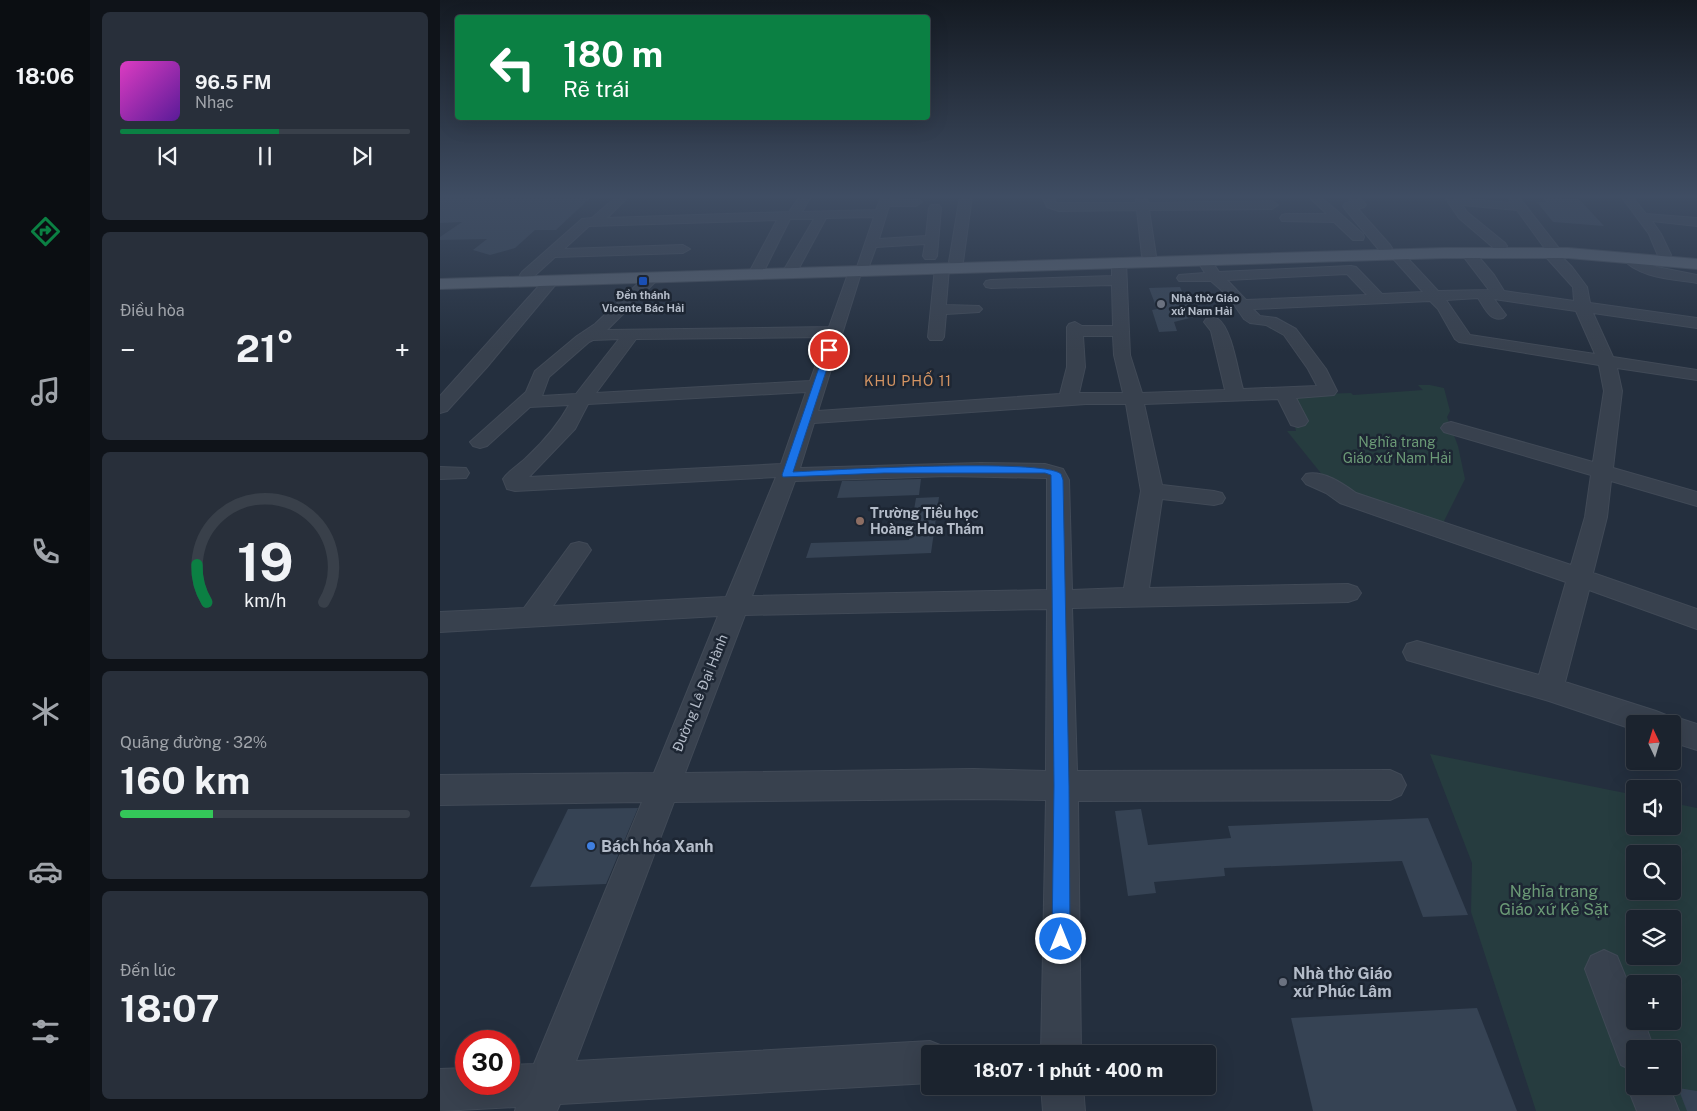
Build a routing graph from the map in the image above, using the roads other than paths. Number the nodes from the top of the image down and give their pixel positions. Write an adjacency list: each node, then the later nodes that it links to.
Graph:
1 (558, 248): 17 (street)
2 (770, 248): 27 (street)
3 (803, 248): 25 (street)
4 (868, 248): 26 (street, Đường Lê Đại Hành)
5 (935, 248): 23 (street)
6 (948, 248): 23 (street)
7 (1148, 248): 19 (street)
8 (1378, 248): 15 (street)
9 (1380, 248): 15 (street)
10 (1456, 248): 15 (main road)
11 (1524, 248): 14 (main road)
12 (1661, 248): 18 (street)
13 (683, 249): 17 (street)
14 (1551, 250): 16 (main road); 18 (main road); 20 (main road); 43 (street)
15 (1382, 251): 16 (main road); 19 (main road); 22 (main road); 39 (street)
16 (1467, 252): 40 (street)
17 (552, 253): 30 (street)
18 (1664, 255): 21 (main road)
19 (1149, 256): 23 (main road)
20 (1628, 257): 24 (main road); 34 (street)
21 (1697, 258)
22 (1204, 260): 28 (main road); 33 (street)
23 (942, 264): 26 (main road); 28 (main road); 45 (street)
24 (1697, 264)
25 (792, 268): 26 (main road); 27 (main road)
26 (859, 268): 31 (main road); 50 (street, Đường Lê Đại Hành)
27 (758, 269): 30 (main road)
28 (1119, 271): 37 (street); 49 (street)
29 (440, 277): 30 (main road)
30 (523, 278): 35 (main road); 36 (main road)
31 (652, 278): 35 (main road); 51 (street)
32 (1184, 278): 33 (street)
33 (1216, 278): 41 (street); 42 (street)
34 (1697, 279)
35 (551, 281): 63 (street)
36 (440, 284)
37 (991, 284)
38 (1482, 294): 39 (street); 40 (street); 46 (street)
39 (1432, 295): 41 (street); 54 (street)
40 (1499, 295): 43 (street)
41 (1378, 298): 42 (street)
42 (1243, 305): 57 (street)
43 (1583, 308): 48 (street); 54 (street)
44 (974, 309): 45 (street)
45 (938, 310): 53 (street)
46 (1498, 315)
47 (1212, 322): 58 (street)
48 (1697, 323)
49 (1121, 331): 60 (street); 61 (street)
50 (835, 332): 52 (street); 56 (street, Đường Lê Đại Hành)
51 (589, 335): 52 (street); 62 (street)
52 (631, 335): 59 (street)
53 (936, 337)
54 (1607, 362): 55 (street); 69 (street)
55 (1697, 375)
56 (817, 386): 59 (street); 64 (street, Đường Lê Đại Hành)
57 (1284, 392): 58 (street); 65 (street)
58 (1236, 395): 61 (street)
59 (582, 398): 62 (street); 68 (street)
60 (1068, 399): 61 (street); 64 (street)
61 (1134, 399): 71 (street)
62 (525, 402): 67 (street)
63 (440, 407)
64 (807, 418): 68 (street, Đường Lê Đại Hành)
65 (1298, 421)
66 (1451, 428): 69 (street)
67 (480, 442)
68 (788, 472): 77 (street); 79 (street, Đường Lê Đại Hành)
69 (1602, 472): 73 (street); 75 (street)
70 (1313, 479): 75 (street)
71 (1152, 491): 72 (street); 78 (street)
72 (1214, 498)
73 (1697, 499)
74 (578, 550): 80 (street)
75 (1581, 576): 81 (street); 84 (street)
76 (1348, 593): 78 (street)
77 (1059, 597): 78 (street); 79 (street); 89 (street)
78 (1135, 598)
79 (735, 606): 80 (street); 90 (street, Đường Lê Đại Hành)
80 (532, 618): 82 (street)
81 (1697, 619)
82 (440, 622)
83 (1417, 652): 84 (street)
84 (1549, 689): 85 (street)
85 (1628, 715)
86 (1681, 732): 87 (street)
87 (1697, 737)
88 (1390, 785): 89 (street)
89 (1062, 786): 90 (street); 94 (street)
90 (663, 787): 91 (street); 99 (street, Đường Lê Đại Hành)
91 (440, 790)
92 (1604, 969): 93 (street)
93 (1631, 1040)
94 (1061, 1045)
95 (921, 1063): 99 (street)
96 (440, 1090): 99 (street)
97 (1063, 1095): 100 (street)
98 (1652, 1095): 101 (street)
99 (541, 1098)
100 (1064, 1111)
101 (1658, 1111)

